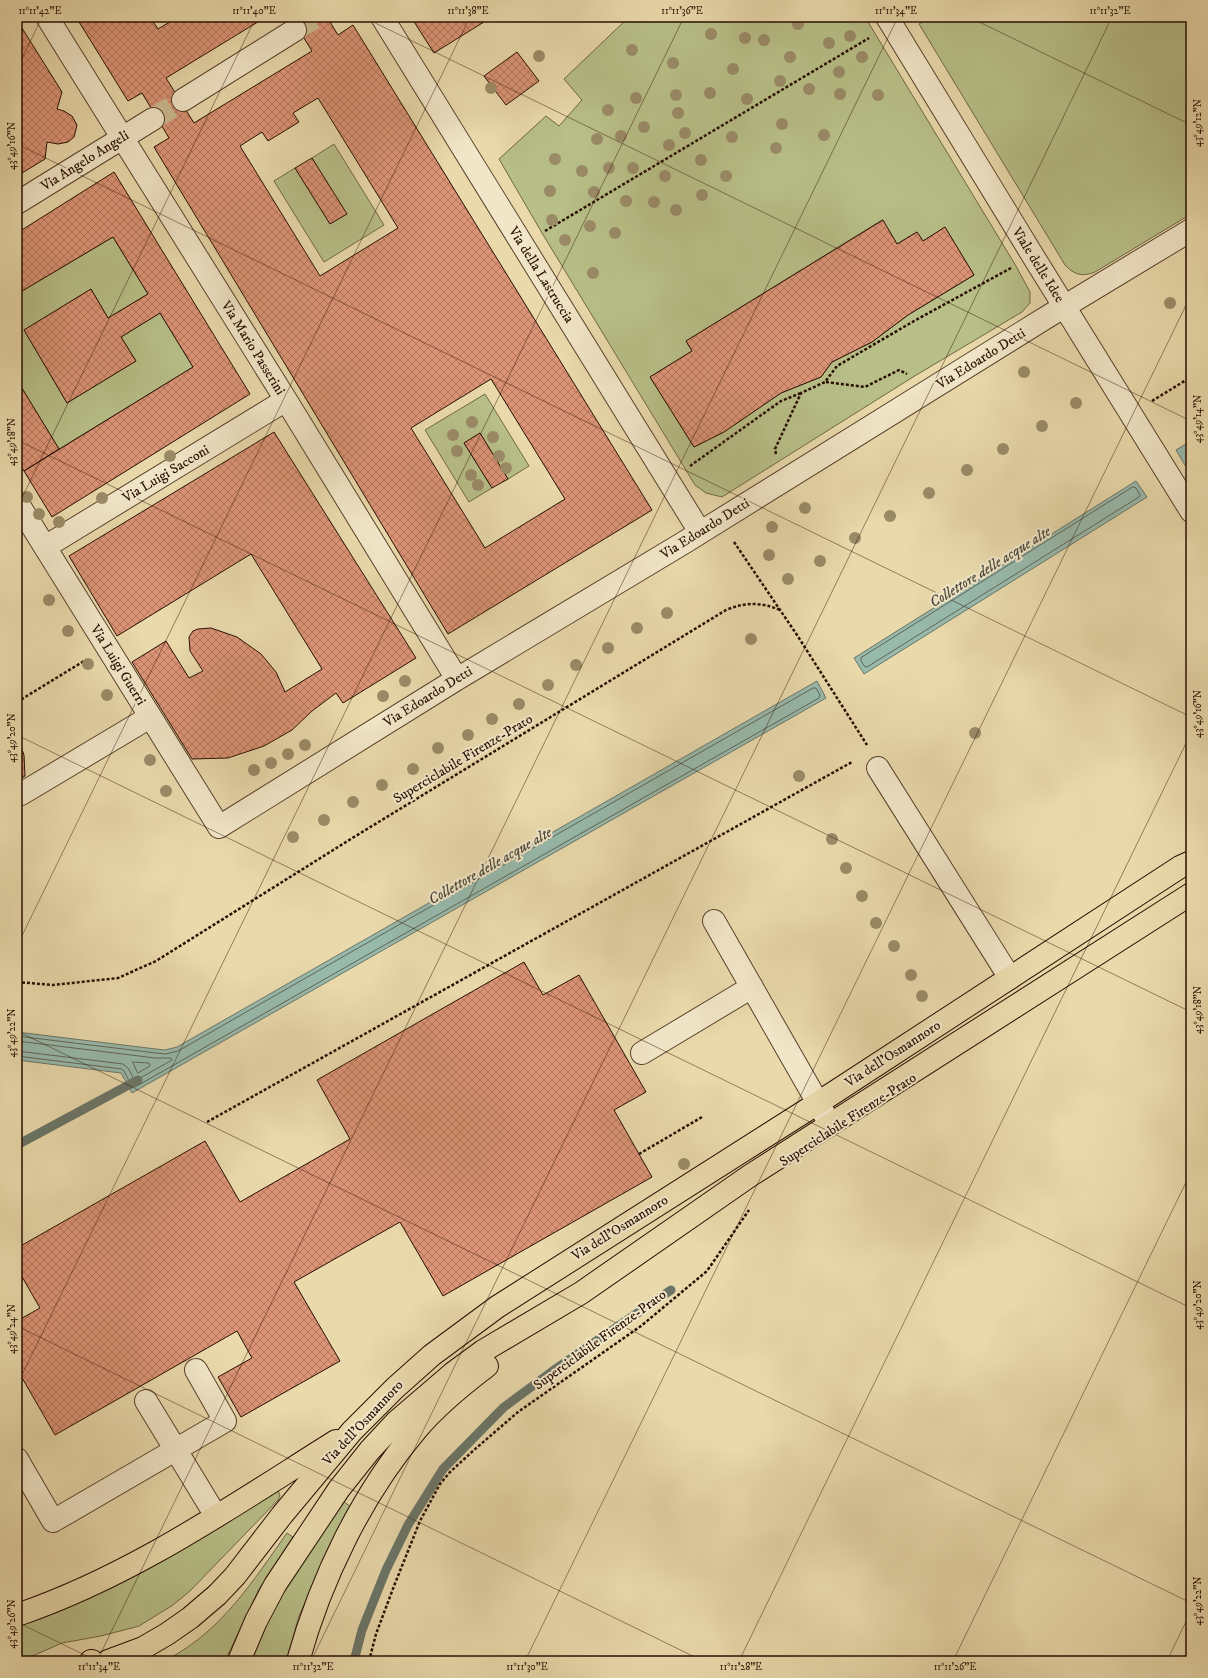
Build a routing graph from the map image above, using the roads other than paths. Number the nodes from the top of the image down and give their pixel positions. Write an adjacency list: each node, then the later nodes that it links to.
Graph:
1 (47, 17): 7 (street, Via Mario Passerini)
2 (382, 17): 14 (street, Via della Lastruccia)
3 (894, 19): 10 (street, Viale delle Idee)
4 (295, 30): 5 (street)
5 (183, 100)
6 (153, 119): 7 (street, Via Angelo Angeli)
7 (122, 137): 8 (street, Via Angelo Angeli); 11 (street, Via Mario Passerini)
8 (17, 203)
9 (1191, 230): 10 (street, Via Edoardo Detti)
10 (1064, 307): 13 (street, Viale delle Idee); 14 (street, Via Edoardo Detti)
11 (286, 400): 15 (street, Via Luigi Sacconi); 16 (street, Via Mario Passerini)
12 (17, 502): 15 (street, Via Luigi Guerri)
13 (1191, 511)
14 (700, 532): 16 (street, Via Edoardo Detti)
15 (45, 547): 17 (street, Via Luigi Guerri)
16 (457, 679): 20 (street, Via Edoardo Detti)
17 (150, 716): 19 (street); 20 (street, Via Luigi Guerri)
18 (878, 768): 24 (street)
19 (21, 794)
20 (219, 827)
21 (1191, 862): 24 (main road, Via dell'Osmannoro)
22 (1191, 894): 28 (main road, Via dell'Osmannoro)
23 (714, 921): 25 (street)
24 (1010, 978): 27 (main road, Via dell'Osmannoro)
25 (752, 987): 26 (street); 27 (street)
26 (642, 1053)
27 (818, 1103): 28 (street); 32 (main road, Via dell'Osmannoro)
28 (830, 1124): 29 (main road, Via dell'Osmannoro)
29 (581, 1293): 38 (main road, Via dell'Osmannoro); 39 (main road)
30 (196, 1370): 33 (street)
31 (146, 1400): 33 (street)
32 (352, 1431): 35 (main road); 37 (main road, Via dell'Osmannoro)
33 (176, 1450): 34 (street); 35 (street)
34 (17, 1459)
35 (216, 1516): 36 (main road)
36 (17, 1615)
37 (108, 1661)
38 (239, 1661)
39 (298, 1661)

